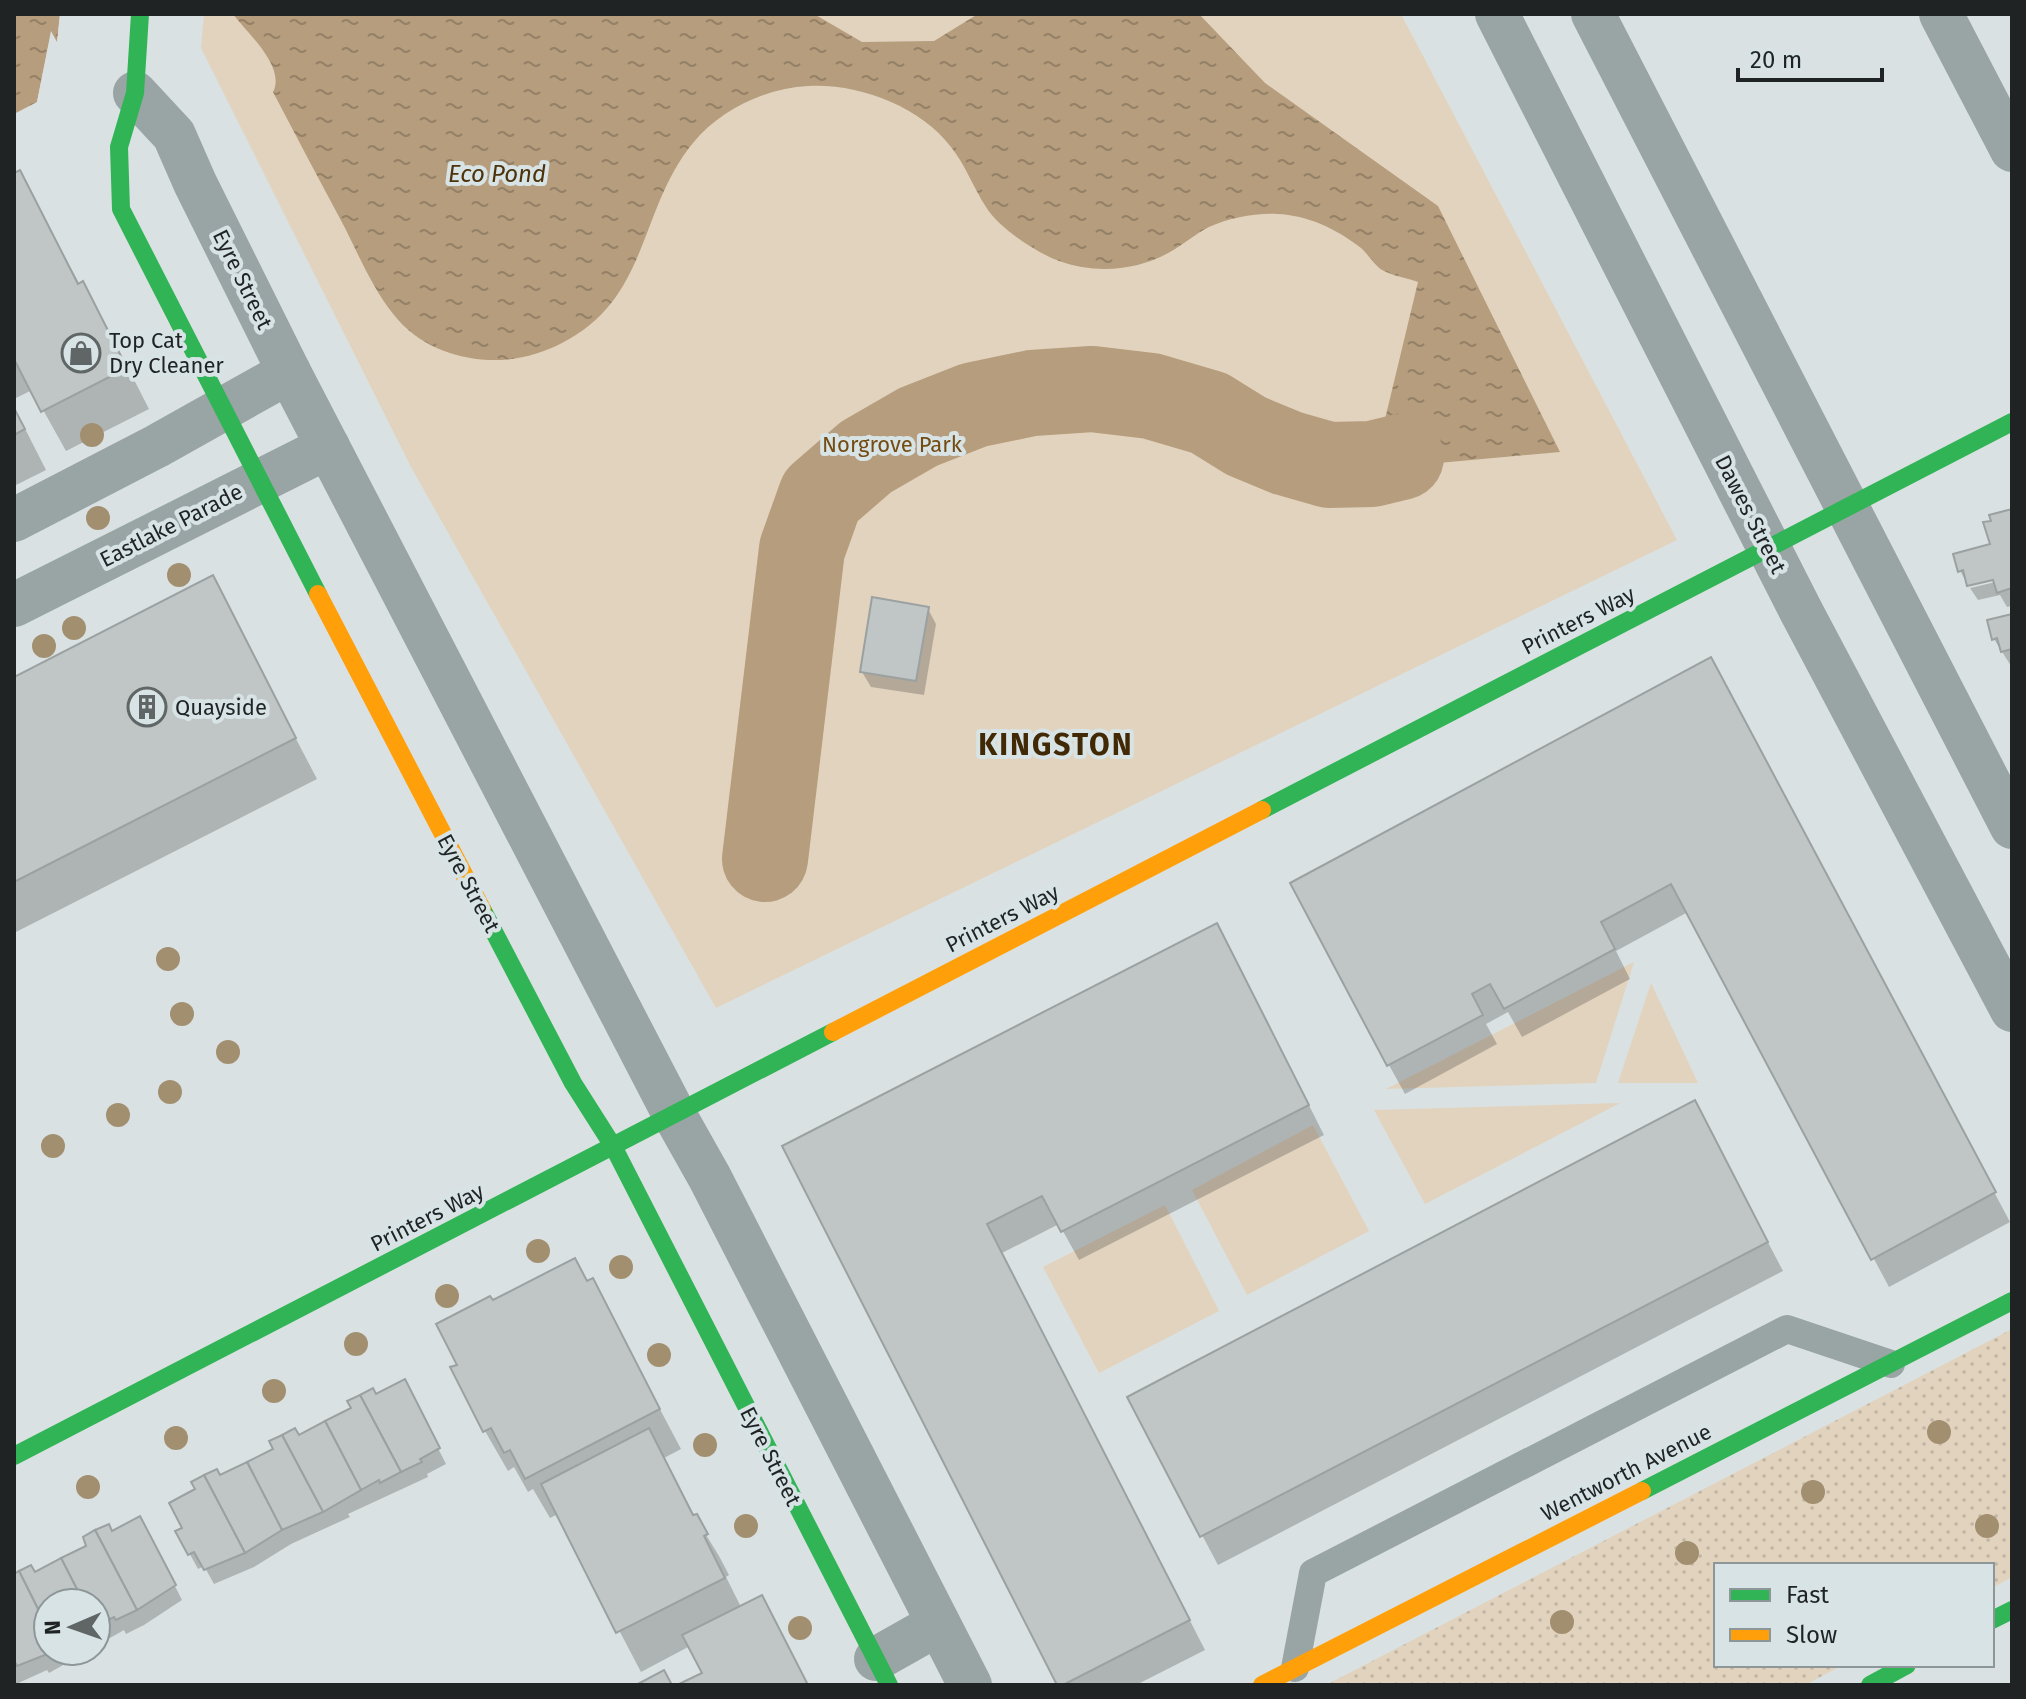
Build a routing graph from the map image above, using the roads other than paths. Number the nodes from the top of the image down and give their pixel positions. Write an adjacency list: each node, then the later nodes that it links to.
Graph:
1 (140, 14): 5 (street, Eyre Street)
2 (1497, 14): 14 (street, Dawes Street)
3 (1593, 14): 12 (street)
4 (1941, 14): 6 (street)
5 (135, 93): 7 (street, Eyre Street); 8 (street, Eyre Street)
6 (2012, 150)
7 (289, 372): 8 (street); 10 (street, Eyre Street)
8 (222, 410): 11 (street, Eyre Street); 13 (street)
9 (2012, 422): 12 (street, Printers Way)
10 (328, 447): 11 (street, Eastlake Parade); 18 (street, Eyre Street)
11 (259, 480): 15 (street, Eastlake Parade); 19 (street, Eyre Street)
12 (1849, 506): 14 (street, Printers Way); 16 (street)
13 (14, 520)
14 (1769, 548): 17 (street, Dawes Street); 18 (street, Printers Way)
15 (14, 605)
16 (2012, 827)
17 (2012, 1010)
18 (674, 1114): 19 (street, Printers Way); 25 (street, Eyre Street)
19 (613, 1146): 22 (street, Printers Way); 28 (street, Eyre Street)
20 (2012, 1301): 21 (street, Wentworth Avenue)
21 (1891, 1364): 27 (street, Wentworth Avenue); 27 (lane)
22 (14, 1456)
23 (2012, 1610): 24 (street)
24 (1994, 1619)
25 (938, 1624): 28 (street, Eyre Street); 29 (street, Eyre Street)
26 (1903, 1667): 31 (street)
27 (1295, 1668): 30 (street, Wentworth Avenue)
28 (882, 1672)
29 (970, 1685)
30 (1262, 1685)
31 (1870, 1685)

